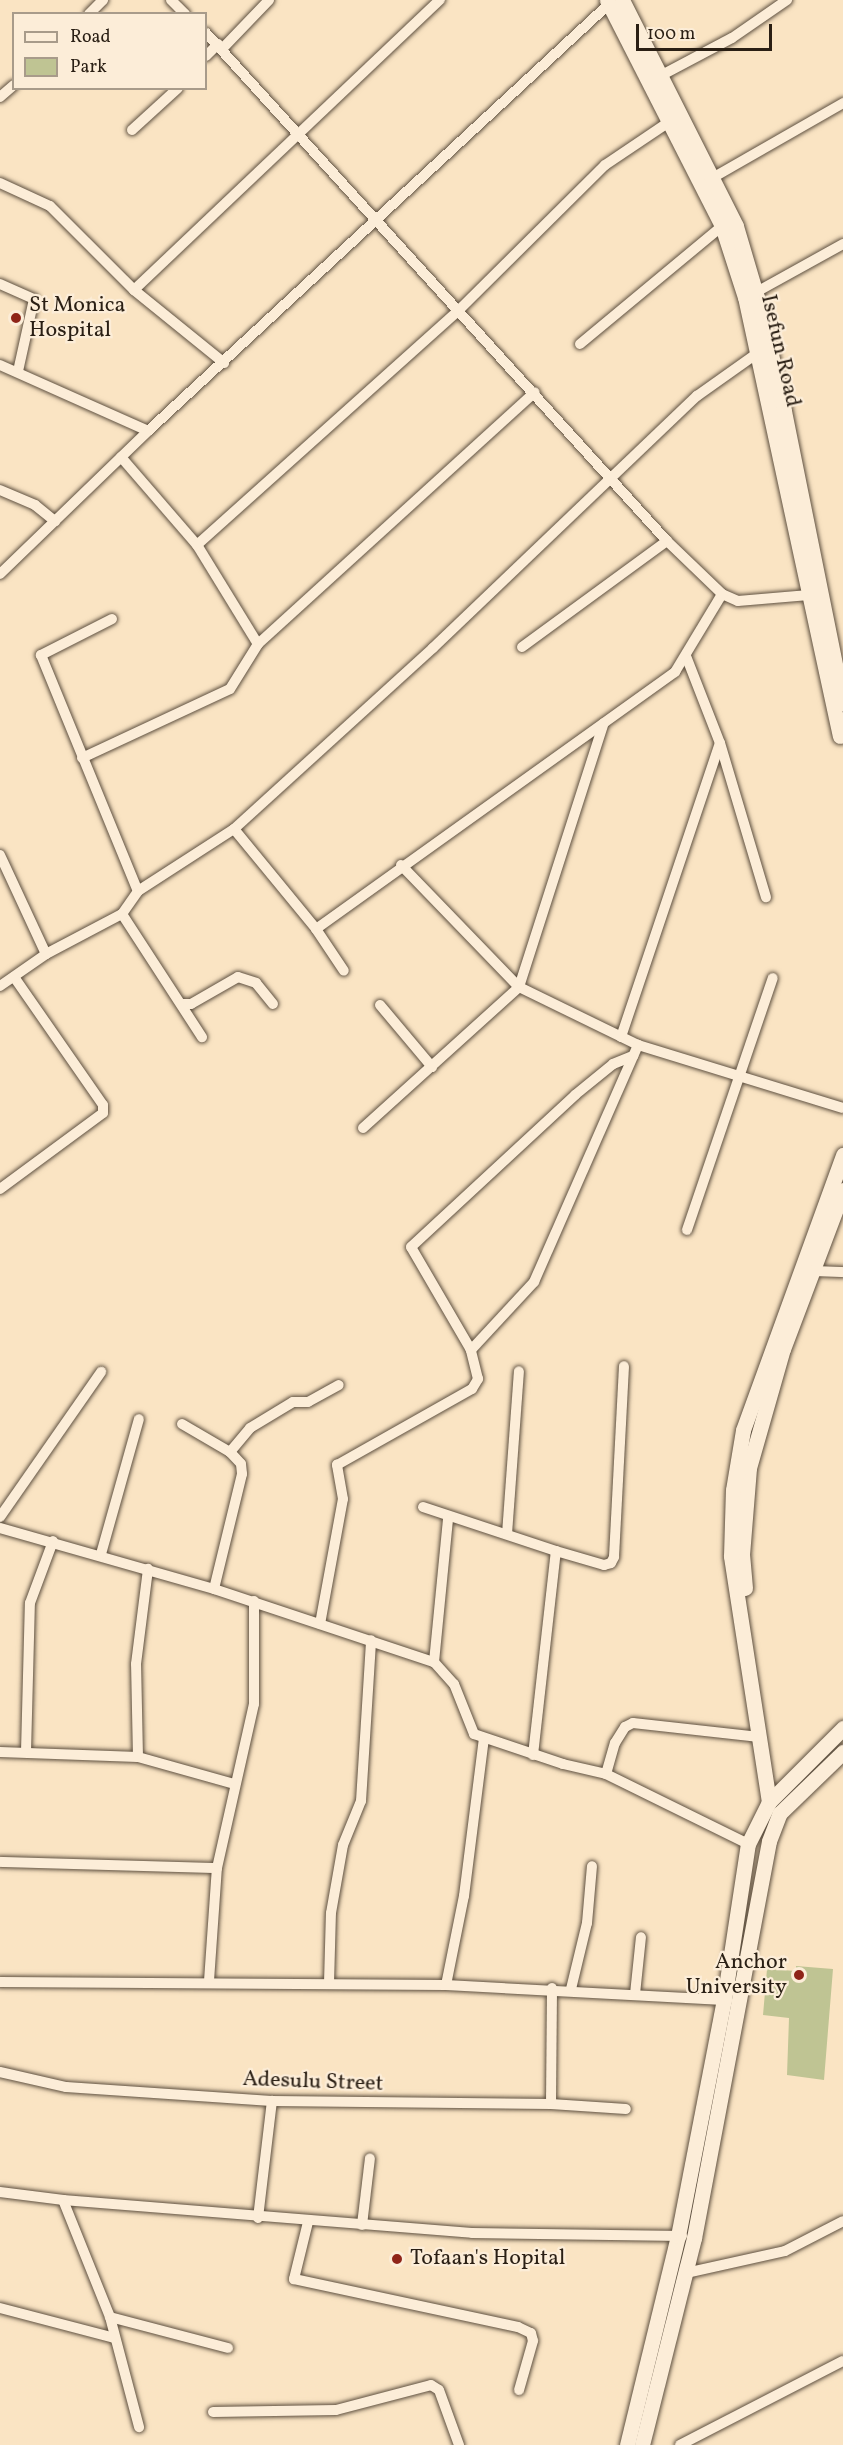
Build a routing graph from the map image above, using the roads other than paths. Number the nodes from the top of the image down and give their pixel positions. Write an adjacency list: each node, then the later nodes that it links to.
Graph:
1 (103, 0): 7 (street)
2 (171, 0): 8 (street)
3 (269, 0): 10 (street)
4 (440, 0): 19 (street)
5 (787, 0): 12 (street)
6 (613, 1): 12 (street, Isefun Road); 17 (street, Isefun Road); 22 (street)
7 (91, 12)
8 (183, 12)
9 (207, 34): 10 (street)
10 (220, 46): 11 (street); 19 (street)
11 (207, 55)
12 (662, 75): 20 (street, Isefun Road)
13 (12, 87): 15 (street)
14 (176, 90): 18 (street)
15 (0, 97)
16 (843, 103): 20 (street)
17 (669, 122): 23 (street, Isefun Road); 28 (street)
18 (132, 130)
19 (300, 134): 22 (street); 26 (street)
20 (714, 177): 27 (street, Isefun Road)
21 (0, 183): 26 (street)
22 (378, 220): 28 (street); 31 (street)
23 (722, 226): 27 (street, Isefun Road); 29 (street)
24 (843, 244): 27 (street)
25 (0, 284): 33 (street)
26 (134, 290): 31 (street)
27 (751, 295): 30 (street, Isefun Road); 49 (street, Isefun Road)
28 (460, 309): 34 (street); 41 (street)
29 (580, 344)
30 (759, 352): 37 (street); 44 (street, Isefun Road)
31 (224, 363): 35 (street)
32 (0, 365): 33 (street)
33 (18, 371): 35 (street)
34 (535, 392): 37 (street); 46 (street)
35 (148, 431): 36 (street)
36 (121, 457): 39 (street); 41 (street)
37 (611, 476): 40 (street); 54 (street)
38 (0, 490): 39 (street)
39 (55, 521): 42 (street)
40 (667, 541): 43 (street); 47 (street)
41 (197, 545): 46 (street)
42 (0, 574)
43 (722, 594): 44 (street); 48 (street)
44 (809, 595): 51 (street, Isefun Road)
45 (112, 619): 53 (street)
46 (258, 644): 53 (street)
47 (522, 647)
48 (686, 656): 50 (street); 52 (street)
49 (843, 703)
50 (604, 723): 56 (street); 66 (street)
51 (842, 738)
52 (720, 743): 58 (street); 71 (street)
53 (82, 758): 57 (street)
54 (234, 829): 57 (street); 60 (street)
55 (0, 855): 61 (street)
56 (401, 865): 60 (street); 66 (street)
57 (138, 891): 59 (street)
58 (766, 897)
59 (122, 914): 61 (street); 67 (street)
60 (316, 929): 62 (street)
61 (46, 954): 63 (street)
62 (344, 971)
63 (14, 978): 65 (street); 79 (street)
64 (773, 978): 75 (street)
65 (0, 986)
66 (519, 987): 71 (street); 74 (street)
67 (182, 1004): 68 (street); 70 (street)
68 (273, 1004)
69 (380, 1005): 74 (street)
70 (202, 1036)
71 (621, 1037): 72 (street)
72 (638, 1045): 73 (street); 75 (street)
73 (633, 1056): 84 (street); 84 (street)
74 (432, 1067): 77 (street)
75 (742, 1078): 76 (street); 81 (street)
76 (843, 1108)
77 (363, 1128)
78 (843, 1155): 107 (street)
79 (0, 1189)
80 (843, 1190): 82 (street)
81 (687, 1230)
82 (813, 1271): 83 (street); 116 (street)
83 (843, 1272)
84 (471, 1350): 103 (street)
85 (624, 1366): 98 (street)
86 (519, 1371): 96 (street)
87 (101, 1372): 93 (street)
88 (339, 1385): 91 (street)
89 (139, 1419): 99 (street)
90 (182, 1424): 91 (street)
91 (230, 1452): 101 (street)
92 (423, 1507): 94 (street)
93 (0, 1517)
94 (448, 1518): 96 (street); 105 (street)
95 (0, 1528): 97 (street)
96 (507, 1534): 98 (street)
97 (53, 1541): 99 (street); 110 (street)
98 (556, 1551): 112 (street)
99 (101, 1554): 100 (street)
100 (148, 1569): 101 (street); 113 (street)
101 (214, 1589): 102 (street)
102 (254, 1602): 103 (street); 115 (street)
103 (320, 1624): 104 (street)
104 (371, 1640): 105 (street); 124 (street)
105 (434, 1662): 108 (street)
106 (843, 1728): 116 (street)
107 (759, 1737): 114 (street); 116 (street)
108 (484, 1738): 112 (street); 125 (street)
109 (0, 1752): 110 (street)
110 (26, 1752): 113 (street)
111 (843, 1752): 142 (street)
112 (533, 1755): 114 (street)
113 (138, 1757): 115 (street)
114 (606, 1774): 117 (street)
115 (234, 1784): 120 (street)
116 (773, 1799): 117 (street)
117 (748, 1844): 129 (street)
118 (0, 1862): 120 (street)
119 (592, 1866): 127 (street)
120 (217, 1868): 122 (street)
121 (641, 1937): 128 (street)
122 (209, 1981): 123 (street); 124 (street)
123 (0, 1982)
124 (329, 1983): 125 (street)
125 (446, 1985): 126 (street)
126 (552, 1988): 127 (street); 132 (street)
127 (571, 1989): 128 (street)
128 (635, 1994): 129 (street)
129 (724, 2000): 141 (street)
130 (0, 2072): 131 (street, Adesulu Street)
131 (273, 2101): 132 (street, Adesulu Street); 137 (street)
132 (551, 2104): 133 (street, Adesulu Street)
133 (627, 2109)
134 (370, 2157): 140 (street)
135 (0, 2192): 136 (street)
136 (63, 2200): 137 (street); 145 (street)
137 (258, 2218): 139 (street)
138 (843, 2220): 143 (street)
139 (309, 2222): 140 (street); 149 (street)
140 (362, 2225): 141 (street)
141 (678, 2236): 142 (street); 153 (street)
142 (694, 2238): 143 (street)
143 (686, 2273): 154 (street)
144 (0, 2308): 146 (street)
145 (110, 2317): 146 (street); 147 (street)
146 (114, 2338): 151 (street)
147 (228, 2348)
148 (843, 2361): 155 (street)
149 (519, 2390)
150 (213, 2412): 152 (street)
151 (139, 2427)
152 (459, 2445)
153 (627, 2445)
154 (642, 2445)
155 (680, 2445)

